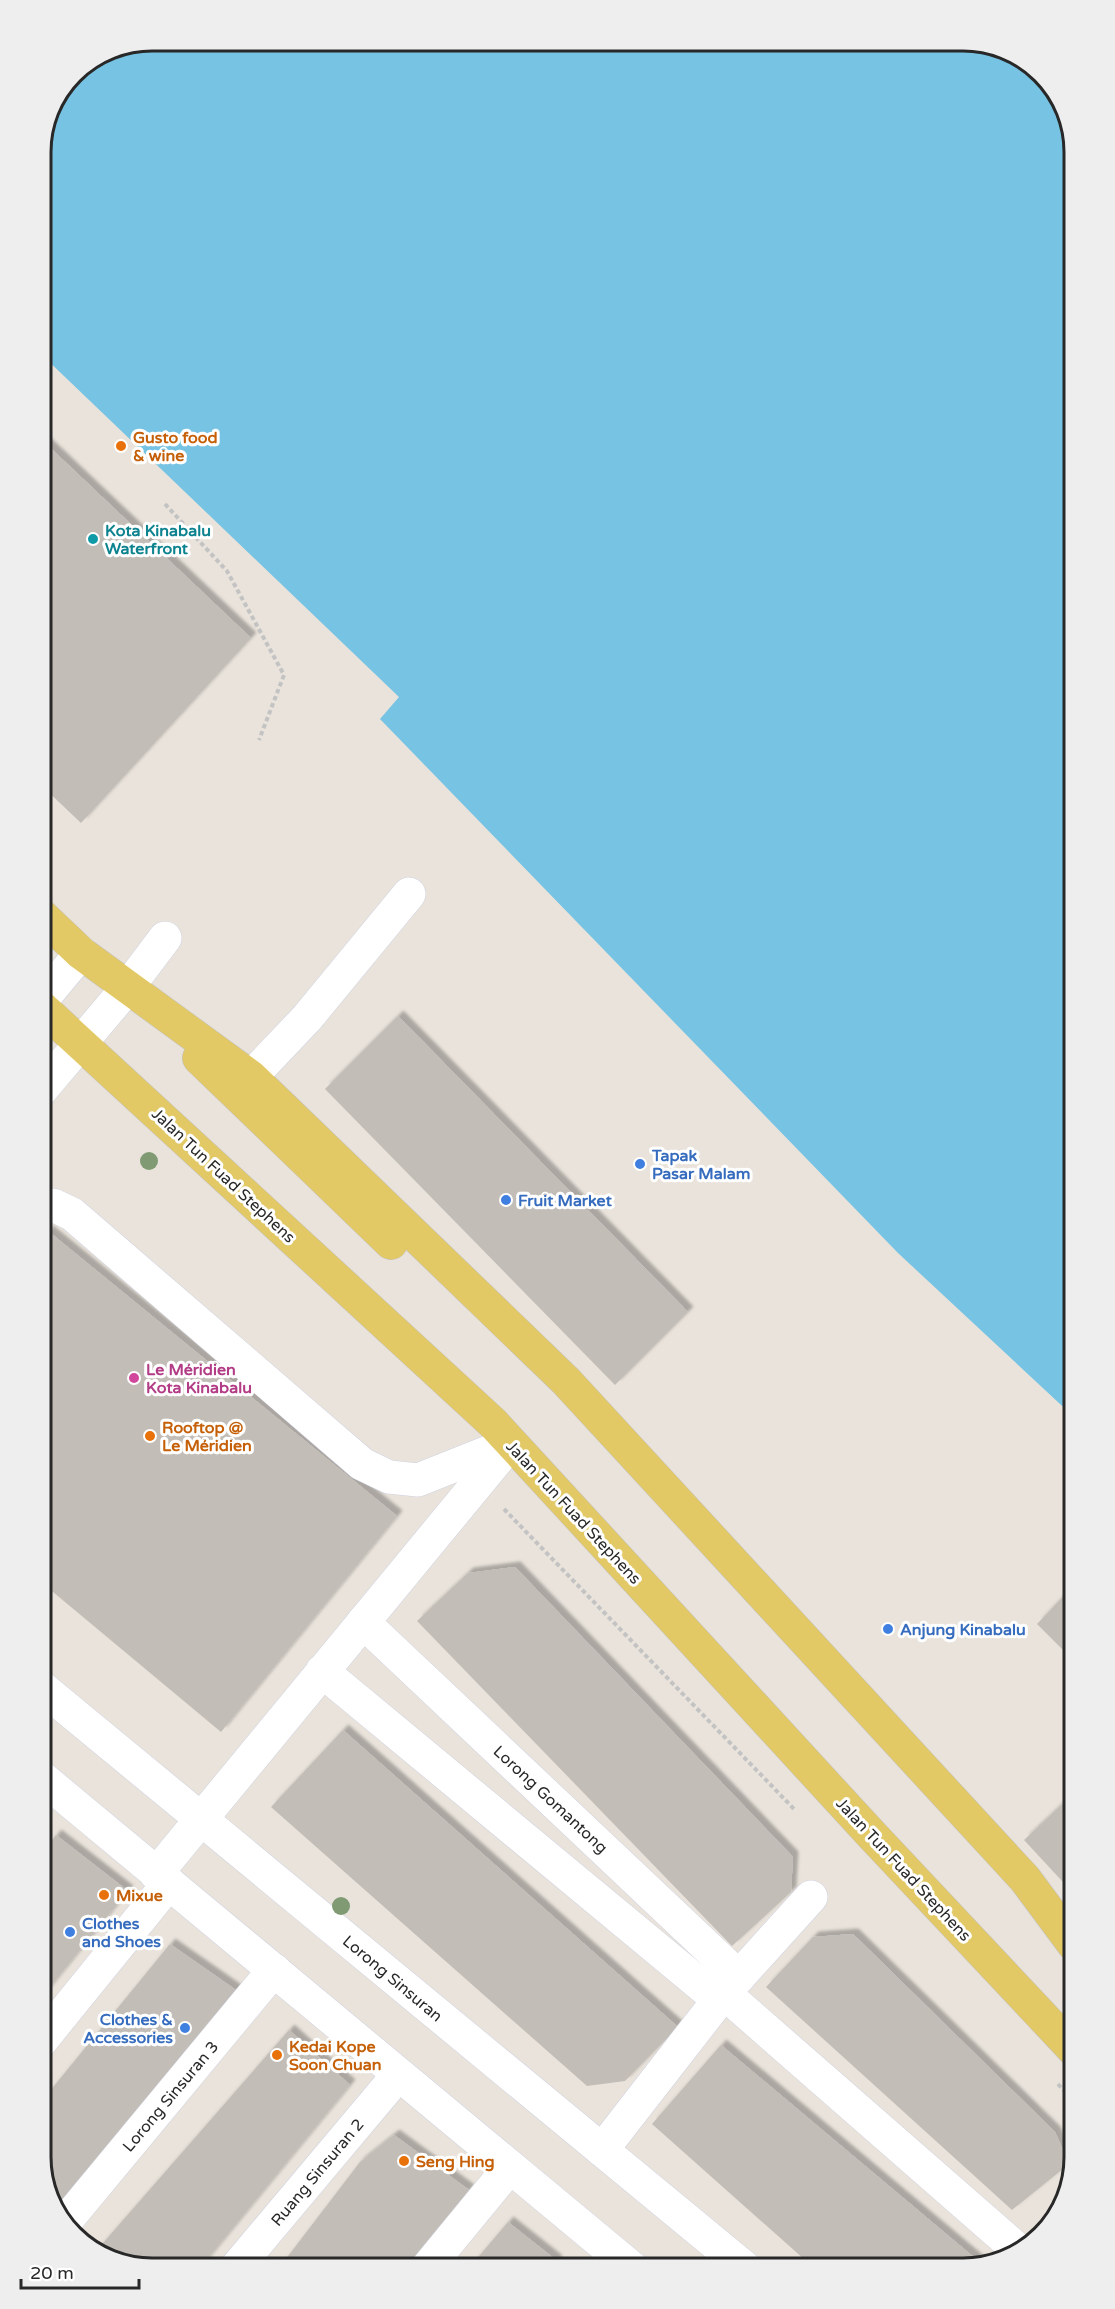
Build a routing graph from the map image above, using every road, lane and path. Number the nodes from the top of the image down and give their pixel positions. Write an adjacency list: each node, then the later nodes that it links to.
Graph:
1 (165, 504): 2 (path)
2 (259, 740)
3 (409, 894): 12 (street)
4 (51, 924): 6 (main road)
5 (165, 938): 7 (street)
6 (81, 953): 7 (main road); 8 (street)
7 (128, 987): 10 (street); 12 (main road); 25 (main road)
8 (51, 989)
9 (51, 1016): 10 (main road, Jalan Tun Fuad Stephens)
10 (80, 1041): 11 (street); 14 (main road, Jalan Tun Fuad Stephens)
11 (51, 1077)
12 (251, 1077): 24 (main road)
13 (51, 1205): 14 (street)
14 (511, 1443): 15 (street); 29 (main road, Jalan Tun Fuad Stephens)
15 (479, 1482): 16 (street); 20 (path)
16 (363, 1622): 17 (street); 27 (street, Lorong Gomantong)
17 (322, 1671): 21 (street); 27 (street)
18 (51, 1696): 21 (street, Lorong Sinsuran)
19 (51, 1791): 22 (street)
20 (802, 1817)
21 (201, 1819): 22 (street); 33 (street, Lorong Sinsuran)
22 (163, 1879): 26 (street); 28 (street)
23 (811, 1897): 27 (street)
24 (1064, 1932)
25 (1064, 1934)
26 (273, 1970): 30 (street); 35 (street, Lorong Sinsuran 3)
27 (727, 1990): 33 (street); 36 (street)
28 (51, 2027)
29 (1064, 2039)
30 (398, 2075): 34 (street); 37 (street, Ruang Sinsuran 2)
31 (1050, 2075): 32 (path)
32 (1064, 2090)
33 (602, 2150): 40 (street, Lorong Sinsuran)
34 (510, 2167): 38 (street); 39 (street)
35 (70, 2216)
36 (1012, 2245)
37 (244, 2258)
38 (435, 2258)
39 (616, 2258)
40 (733, 2258)

